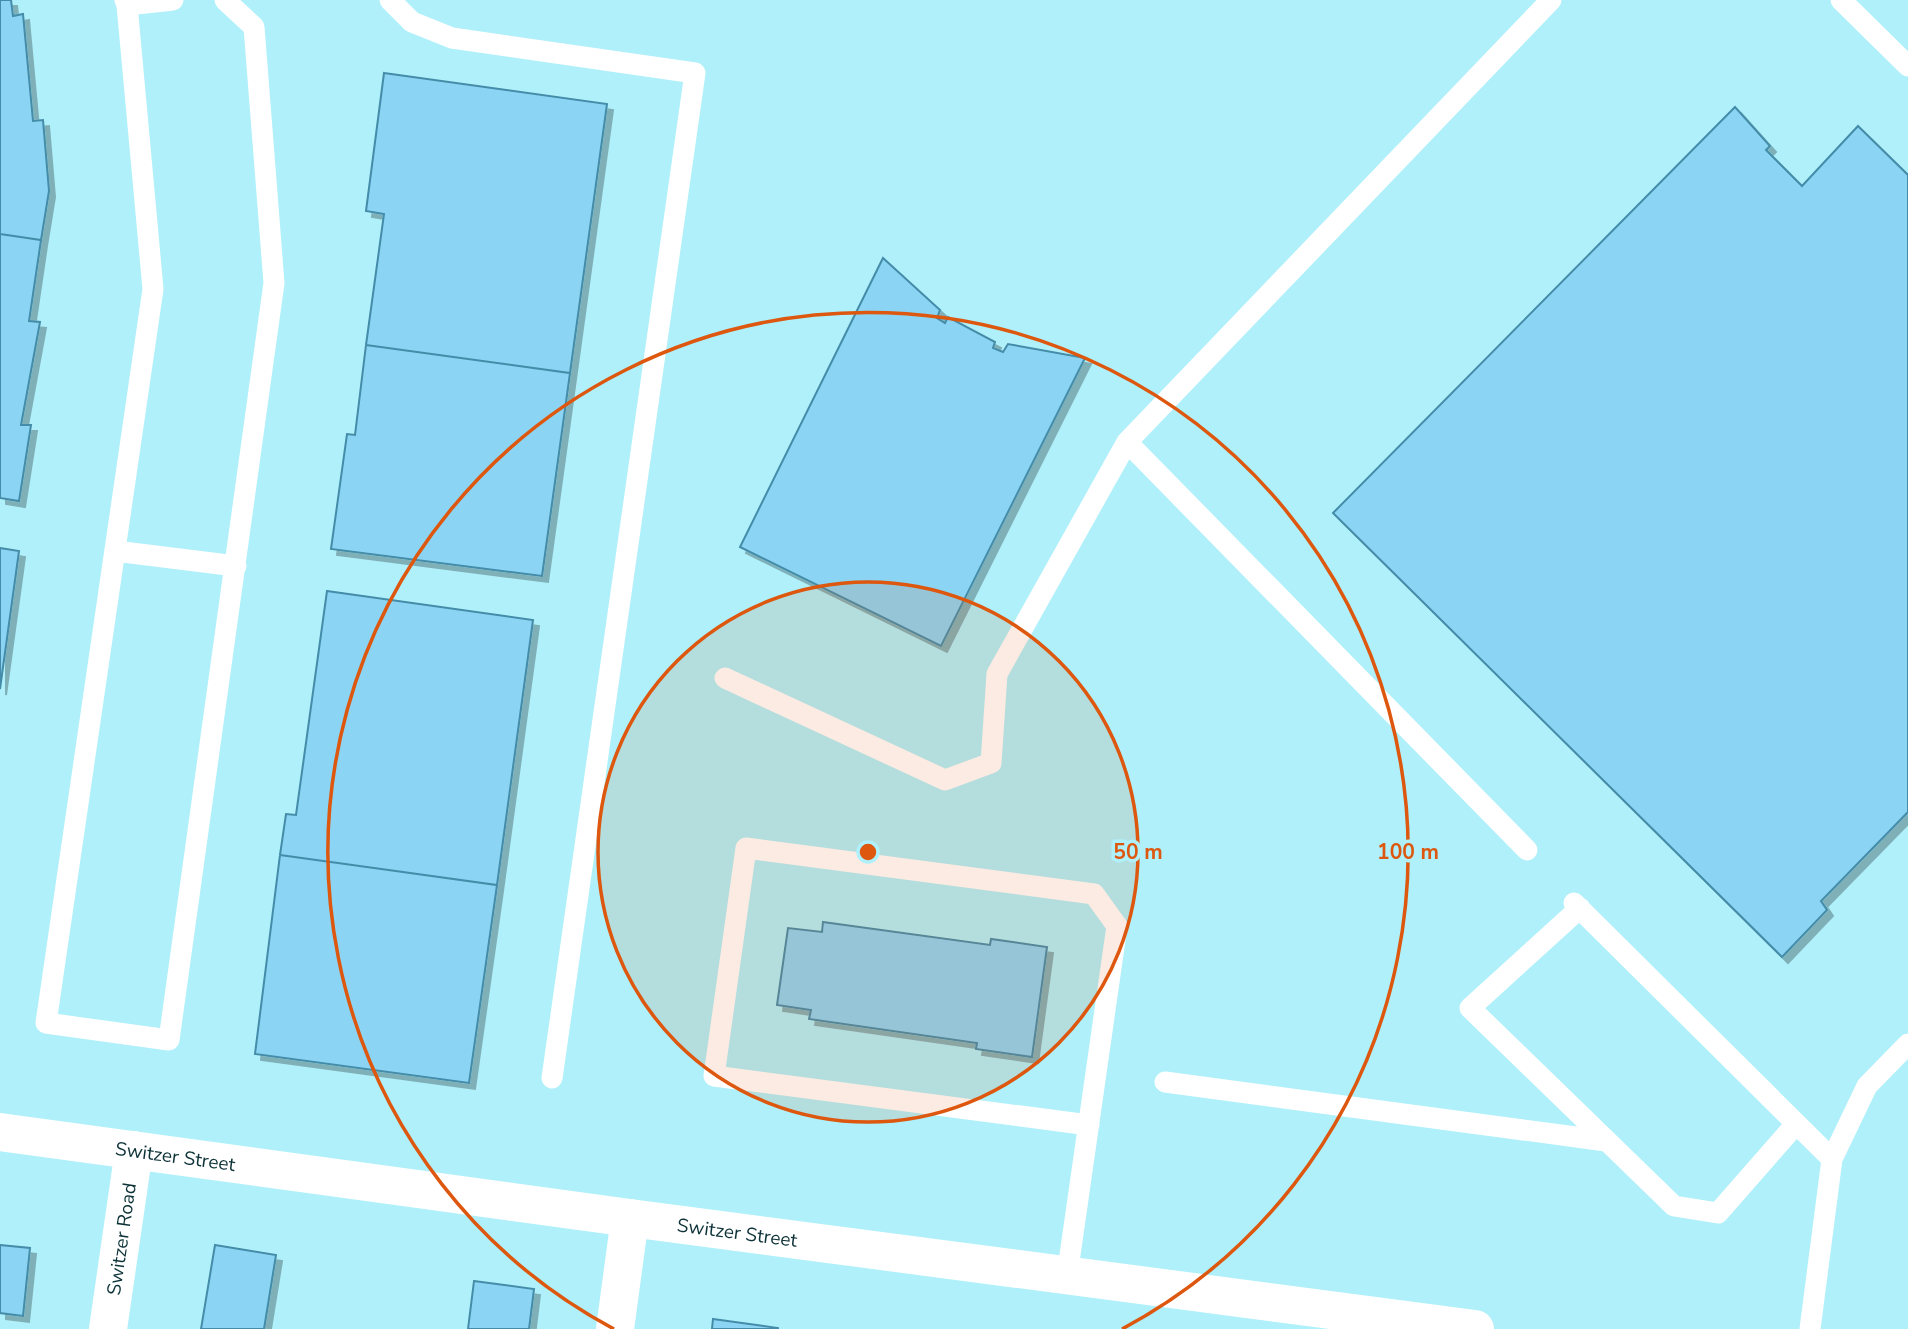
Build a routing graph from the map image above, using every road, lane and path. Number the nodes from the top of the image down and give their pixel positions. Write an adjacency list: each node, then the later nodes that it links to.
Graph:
1 (173, 0): 6 (lane)
2 (225, 0): 10 (lane)
3 (390, 0): 14 (lane)
4 (1551, 0): 8 (lane)
5 (1841, 0): 7 (lane)
6 (126, 3): 9 (lane)
7 (1908, 66)
8 (1127, 442): 11 (lane); 12 (lane)
9 (115, 551): 10 (lane); 10 (lane)
10 (236, 566)
11 (725, 678)
12 (1527, 850)
13 (1908, 1044): 21 (lane)
14 (552, 1079)
15 (1165, 1082): 19 (lane)
16 (1796, 1124): 19 (lane); 19 (lane); 21 (lane)
17 (1089, 1125): 17 (lane); 23 (lane)
18 (0, 1132): 20 (street, Switzer Street)
19 (1606, 1141)
20 (134, 1150): 22 (street, Switzer Street); 24 (street, Switzer Road)
21 (1832, 1159): 27 (lane)
22 (629, 1218): 23 (street, Switzer Street); 25 (street)
23 (1068, 1276): 26 (street, Switzer Street)
24 (108, 1329)
25 (615, 1329)
26 (1475, 1329)
27 (1810, 1329)

